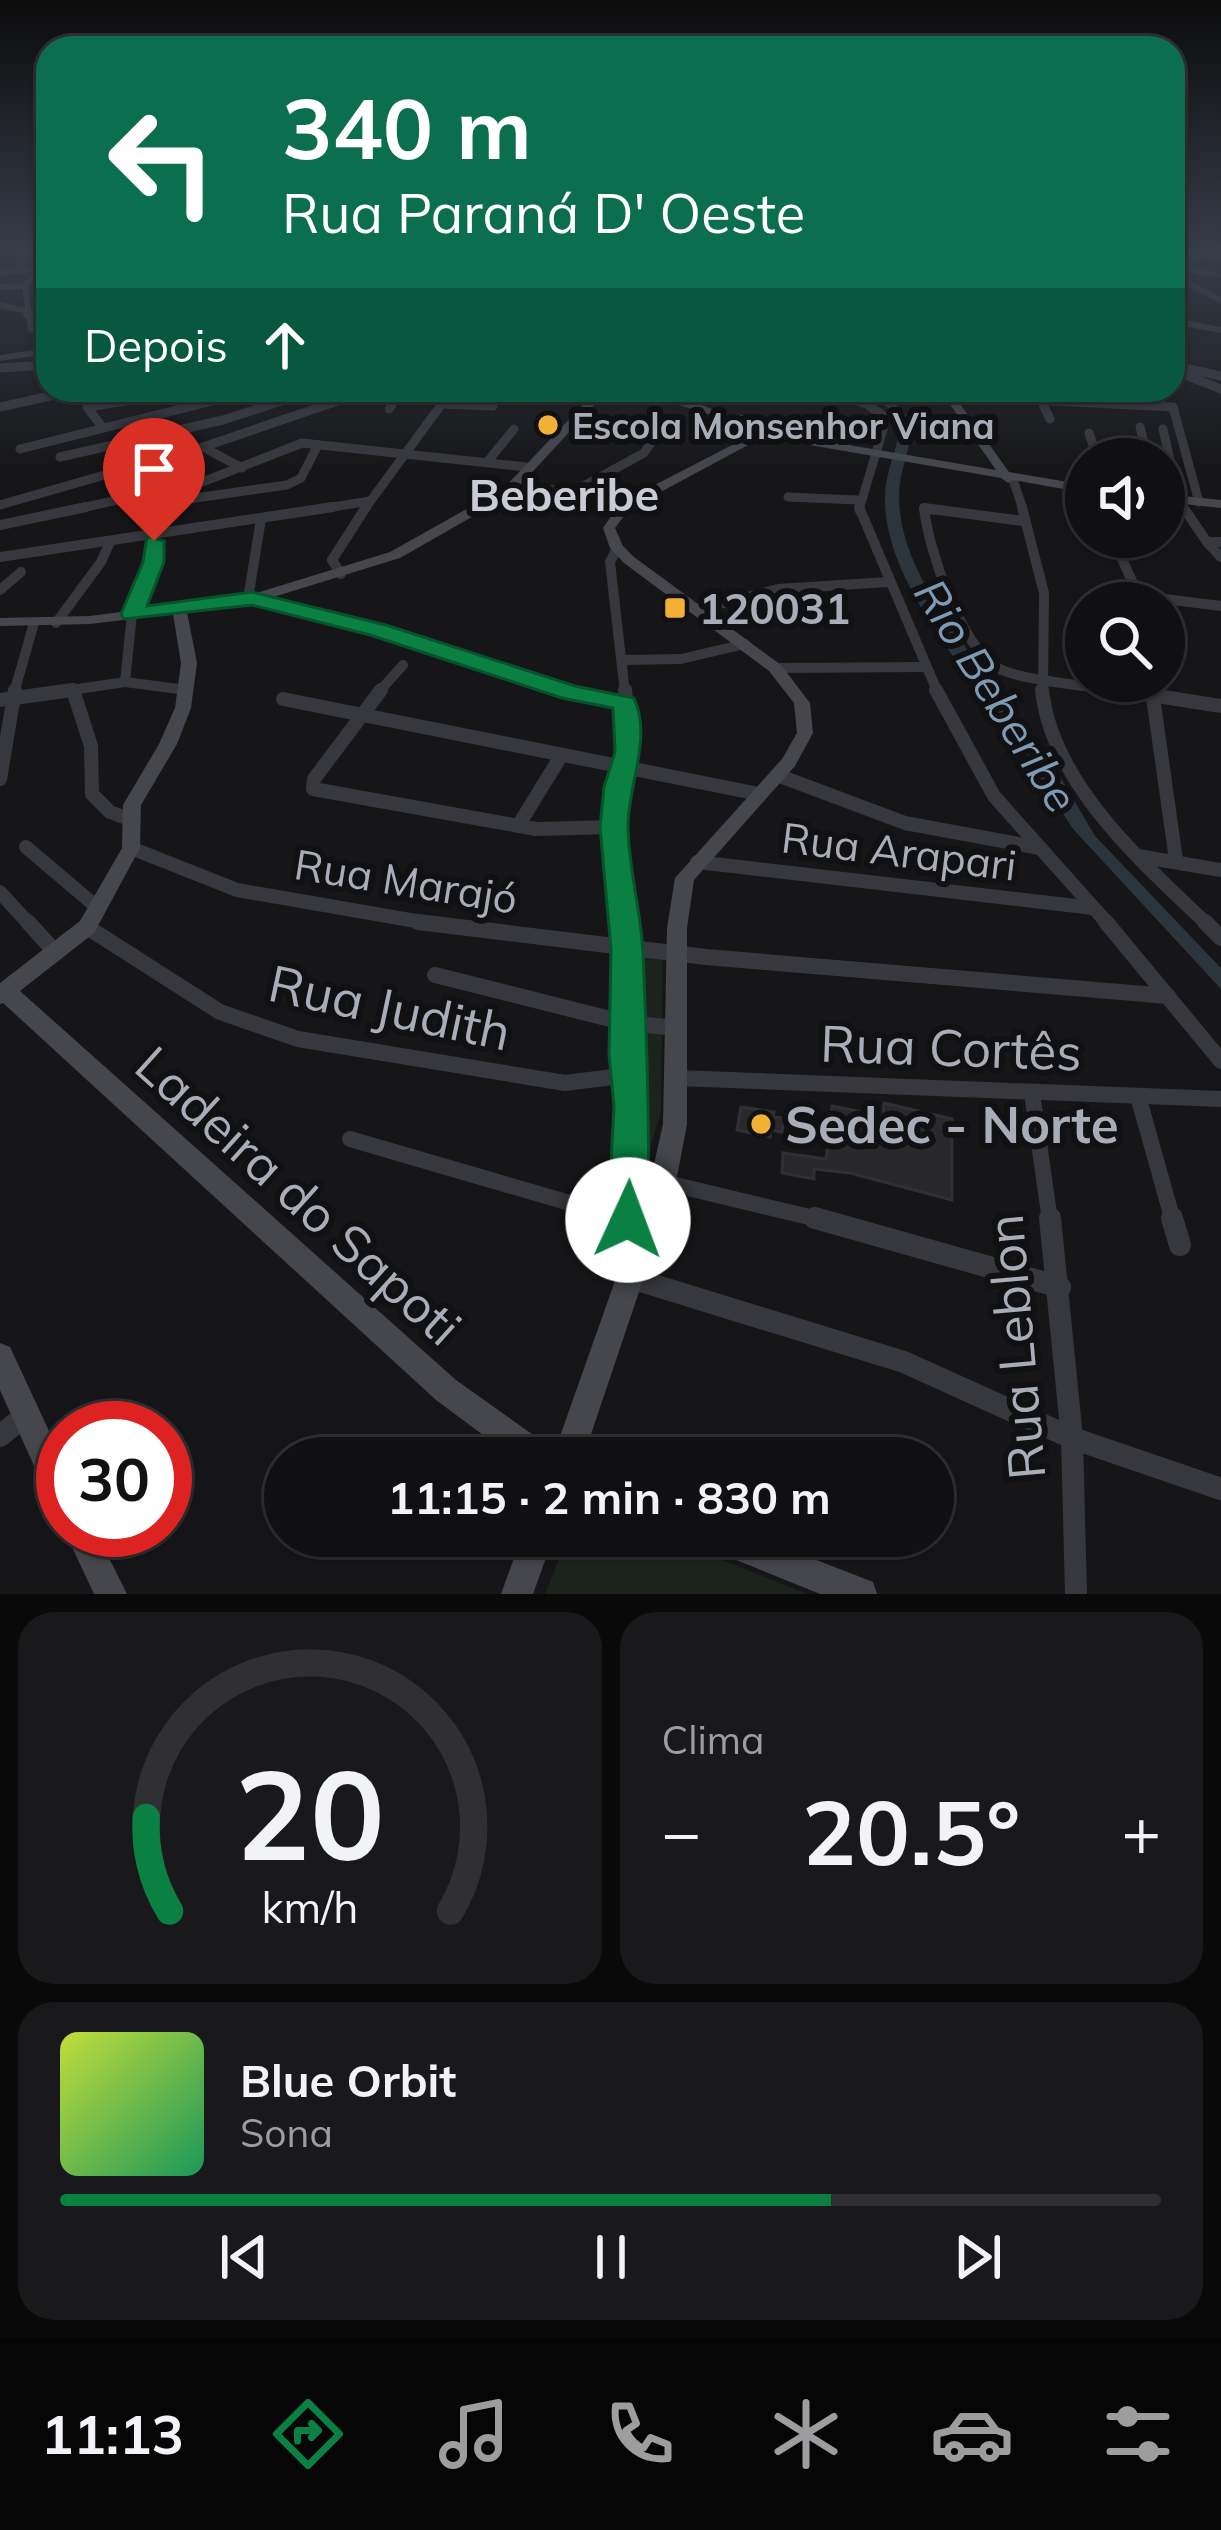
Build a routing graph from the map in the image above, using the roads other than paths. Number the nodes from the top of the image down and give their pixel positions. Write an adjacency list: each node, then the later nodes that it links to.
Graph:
1 (1185, 325): 2 (street)
2 (1221, 330)
3 (36, 353): 4 (street)
4 (0, 358)
5 (36, 366): 6 (street)
6 (4, 368): 10 (street)
7 (1185, 370): 9 (street)
8 (1185, 373): 11 (street)
9 (1221, 376)
10 (0, 381)
11 (1221, 389)
12 (36, 399): 27 (street)
13 (137, 402): 32 (street)
14 (208, 402): 32 (street)
15 (277, 402): 48 (street)
16 (334, 402): 24 (street)
17 (394, 402): 28 (street)
18 (591, 402): 51 (street)
19 (684, 402): 30 (street)
20 (861, 402): 46 (street)
21 (955, 402): 53 (street)
22 (1042, 402): 29 (street)
23 (1081, 402): 61 (street)
24 (331, 403): 44 (street)
25 (442, 404): 26 (street); 47 (street)
26 (493, 406)
27 (0, 407)
28 (389, 409)
29 (1050, 418)
30 (726, 420): 40 (street); 41 (street)
31 (1140, 427): 38 (street)
32 (103, 428): 45 (street)
33 (514, 429): 50 (street)
34 (1163, 429): 39 (street)
35 (1089, 433): 37 (street)
36 (654, 438): 55 (street)
37 (1091, 438)
38 (1143, 438)
39 (1165, 438)
40 (716, 440): 43 (street); 49 (street)
41 (834, 440): 43 (street); 46 (street)
42 (318, 445): 47 (street); 52 (street); 57 (street)
43 (735, 446): 49 (street)
44 (203, 447): 52 (street); 62 (street)
45 (20, 449)
46 (879, 452): 53 (street); 58 (street)
47 (405, 454): 50 (street); 60 (street)
48 (60, 457)
49 (709, 458): 72 (street)
50 (488, 461): 51 (street)
51 (527, 467): 55 (street)
52 (242, 468): 67 (street)
53 (1011, 479): 54 (street); 66 (street)
54 (1065, 486)
55 (508, 491): 76 (street)
56 (788, 497): 58 (street)
57 (181, 500)
58 (858, 500): 77 (street)
59 (1185, 500): 61 (street)
60 (370, 501): 65 (street); 76 (street)
61 (1199, 502): 63 (street)
62 (2, 503)
63 (1221, 504)
64 (1185, 514): 70 (street)
65 (261, 519): 68 (street); 79 (street)
66 (1023, 520): 93 (street); 93 (street)
67 (0, 525)
68 (152, 536): 69 (street); 84 (street)
69 (110, 542): 73 (street); 86 (street)
70 (1207, 542): 71 (street); 74 (street)
71 (1221, 542)
72 (617, 548): 83 (street); 89 (street)
73 (0, 557)
74 (1221, 557)
75 (20, 572): 78 (street)
76 (340, 574): 79 (street)
77 (888, 582): 83 (street); 91 (street)
78 (0, 590)
79 (250, 599): 82 (street); 102 (street)
80 (1185, 603): 81 (street)
81 (1221, 606)
82 (179, 608): 84 (street); 97 (street)
83 (696, 610): 88 (street)
84 (132, 614): 86 (street); 95 (street)
85 (34, 623): 86 (street); 87 (street); 99 (street)
86 (56, 623)
87 (3, 624)
88 (745, 644): 89 (street); 92 (street)
89 (622, 660): 102 (street)
90 (403, 665): 104 (street)
91 (926, 667): 92 (street); 116 (street)
92 (775, 668): 108 (street)
93 (1043, 678): 94 (street); 117 (street)
94 (1065, 680)
95 (125, 682): 96 (street); 97 (street)
96 (73, 688): 99 (street); 111 (street)
97 (186, 690): 111 (street)
98 (1185, 697): 103 (street)
99 (6, 699): 105 (street)
100 (283, 699): 104 (street)
101 (1154, 702): 118 (street)
102 (625, 703): 107 (street)
103 (1221, 706)
104 (361, 712): 106 (street); 112 (street)
105 (3, 745): 109 (street)
106 (561, 755): 107 (street); 112 (street)
107 (623, 766): 110 (street); 113 (street)
108 (778, 775): 110 (street); 116 (street)
109 (0, 779)
110 (759, 794): 119 (street)
111 (129, 819): 115 (street)
112 (518, 826): 113 (street)
113 (614, 827): 125 (street)
114 (26, 847): 123 (street, Rua Judith)
115 (130, 848): 123 (street); 125 (street, Rua Marajó)
116 (1040, 848): 122 (street)
117 (1138, 856): 118 (street); 124 (street)
118 (1176, 860): 120 (street)
119 (697, 862): 122 (street, Rua Arapari); 126 (street)
120 (1221, 870)
121 (0, 892): 127 (street)
122 (1094, 908): 130 (street)
123 (93, 918): 127 (street); 134 (street, Rua Judith)
124 (1221, 938)
125 (627, 949): 126 (street, Rua Marajó); 131 (street)
126 (678, 952): 130 (street, Rua Marajó); 132 (street)
127 (56, 953): 129 (street)
128 (435, 975): 131 (street)
129 (3, 993): 149 (street, Ladeira do Sapoti)
130 (1168, 996): 133 (street)
131 (626, 1023): 132 (street); 134 (street)
132 (678, 1028): 135 (street)
133 (1221, 1061)
134 (629, 1075): 141 (street)
135 (677, 1078): 136 (street, Rua Cortês); 140 (street)
136 (1032, 1093): 137 (street, Rua Cortês); 144 (street, Rua Leblon)
137 (1138, 1096): 138 (street, Rua Cortês); 142 (street)
138 (1221, 1099)
139 (350, 1139): 141 (street)
140 (663, 1182): 141 (street); 144 (street)
141 (638, 1223): 143 (street)
142 (1180, 1246)
143 (631, 1278): 150 (street); 151 (street)
144 (1060, 1287): 151 (street, Rua Leblon)
145 (0, 1357): 146 (street)
146 (27, 1414): 147 (street); 148 (street)
147 (36, 1434)
148 (0, 1436)
149 (510, 1437)
150 (575, 1437)
151 (1072, 1438): 152 (street); 159 (street, Rua Leblon)
152 (1221, 1489)
153 (92, 1557): 156 (street)
154 (530, 1557): 157 (street)
155 (768, 1557): 158 (street)
156 (111, 1594)
157 (517, 1594)
158 (861, 1594)
159 (1076, 1594)

